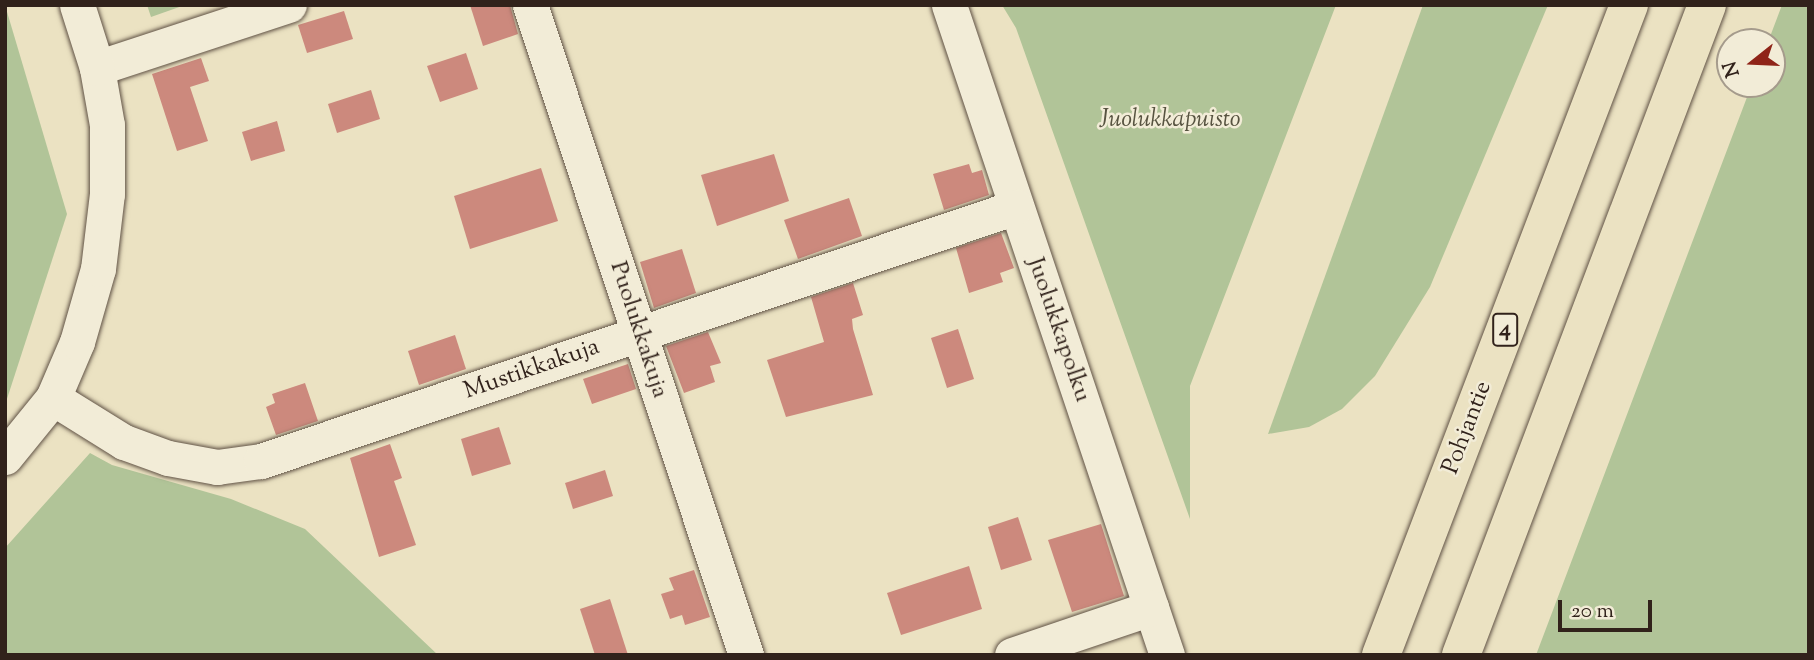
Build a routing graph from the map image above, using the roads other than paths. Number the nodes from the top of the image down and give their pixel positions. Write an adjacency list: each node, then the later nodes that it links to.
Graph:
1 (77, 5): 7 (street)
2 (289, 5): 7 (street)
3 (530, 5): 9 (street, Puolukkakuja)
4 (949, 5): 8 (street, Juolukkapolku)
5 (1629, 5): 16 (highway, Pohjantie / 4)
6 (1707, 5): 17 (highway)
7 (97, 68): 10 (street)
8 (1016, 207): 9 (street, Mustikkakuja); 12 (street, Juolukkapolku)
9 (639, 334): 10 (street, Mustikkakuja); 13 (street, Puolukkakuja)
10 (53, 398): 11 (street)
11 (5, 457)
12 (1151, 608): 14 (street); 15 (street, Juolukkapolku)
13 (746, 655)
14 (1012, 655)
15 (1167, 655)
16 (1381, 655)
17 (1461, 655)

